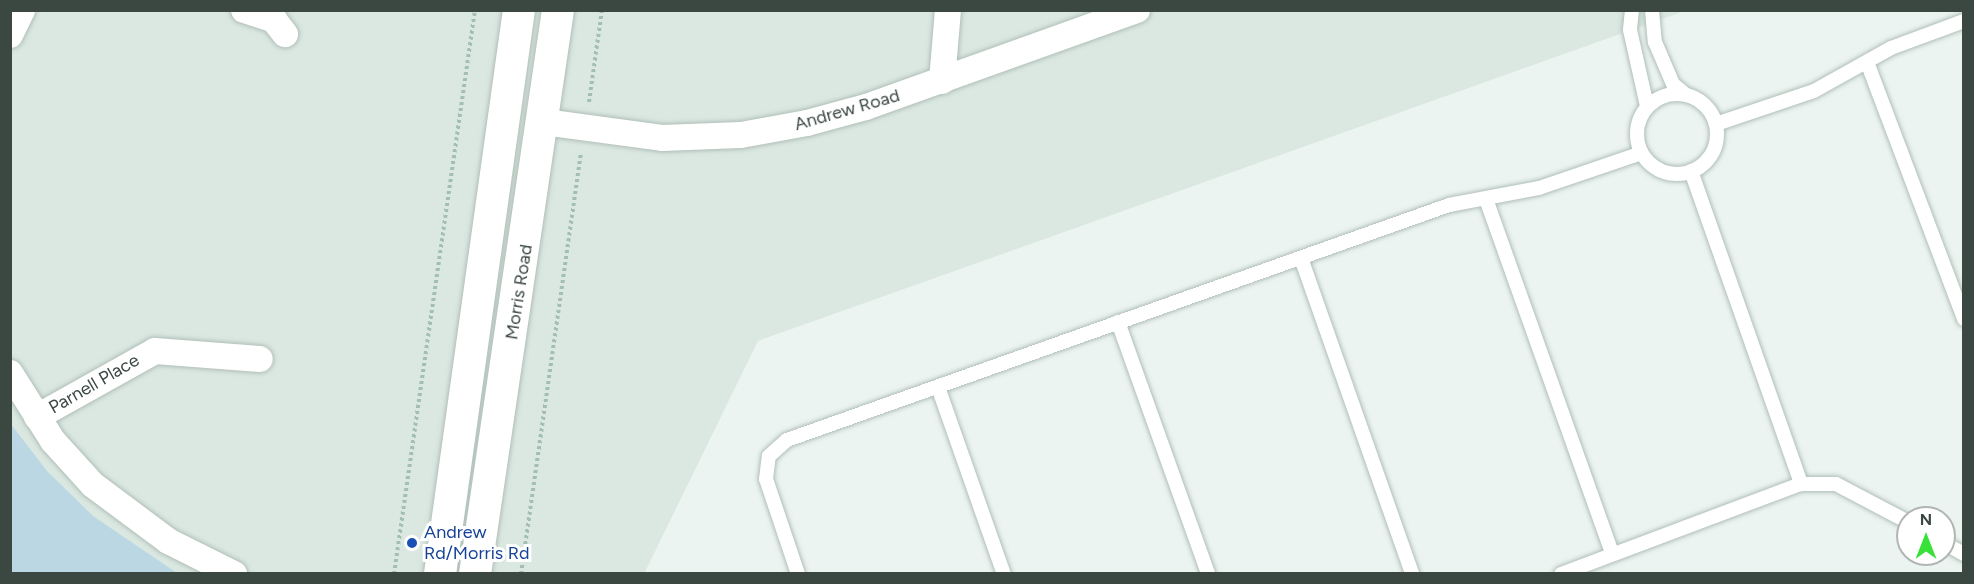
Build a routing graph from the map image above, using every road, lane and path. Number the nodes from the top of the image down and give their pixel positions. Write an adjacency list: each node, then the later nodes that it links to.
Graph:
1 (22, 10): 13 (street)
2 (244, 10): 12 (street)
3 (475, 10): 36 (path)
4 (519, 10): 18 (street)
5 (558, 10): 19 (street, Morris Road)
6 (602, 10): 21 (path)
7 (948, 10): 15 (street)
8 (1137, 10): 15 (street, Andrew Road)
9 (1632, 10): 17 (lane)
10 (1652, 16): 16 (lane)
11 (1964, 21): 14 (lane)
12 (285, 34)
13 (10, 35)
14 (1867, 62): 20 (lane); 26 (lane)
15 (942, 81): 21 (street, Andrew Road)
16 (1686, 95): 17 (lane); 20 (lane)
17 (1647, 106): 22 (lane)
18 (504, 117): 19 (street); 37 (street)
19 (544, 122): 21 (street, Andrew Road); 38 (street, Morris Road)
20 (1716, 124): 23 (lane)
21 (585, 126): 39 (path)
22 (1641, 153): 23 (lane); 24 (lane)
23 (1691, 171): 32 (lane)
24 (1485, 199): 25 (lane); 34 (lane)
25 (1301, 258): 27 (lane); 43 (lane)
26 (1964, 319)
27 (1118, 322): 30 (lane); 42 (lane)
28 (260, 359): 31 (street, Parnell Place)
29 (10, 373): 31 (street)
30 (938, 387): 40 (lane); 41 (lane)
31 (37, 417): 35 (street)
32 (1801, 484): 33 (lane); 34 (lane)
33 (1896, 516)
34 (1612, 553): 44 (lane)
35 (234, 573)
36 (394, 573)
37 (440, 573)
38 (475, 573)
39 (521, 573)
40 (798, 573)
41 (1004, 573)
42 (1208, 573)
43 (1412, 573)
44 (1561, 573)

